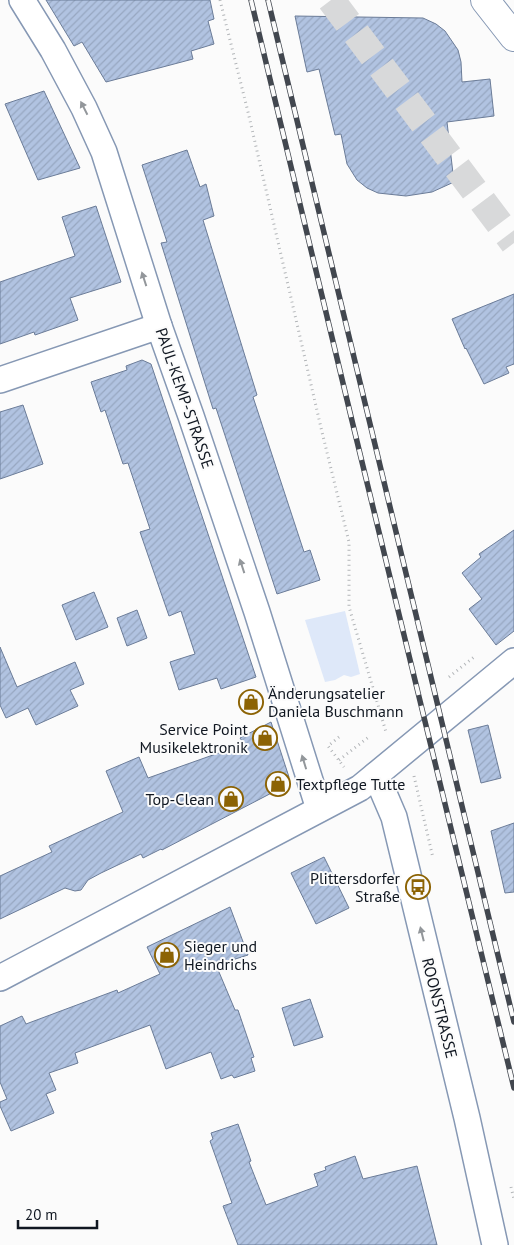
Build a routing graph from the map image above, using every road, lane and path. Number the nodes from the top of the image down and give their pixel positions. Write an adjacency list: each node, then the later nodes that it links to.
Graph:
1 (22, 0): 5 (street, PAUL-KEMP-STRASSE, one-way to 1)
2 (220, 0): 12 (path)
3 (485, 0): 4 (street)
4 (514, 37)
5 (159, 326): 6 (street); 14 (street, PAUL-KEMP-STRASSE, one-way to 5)
6 (0, 380)
7 (474, 657): 9 (path)
8 (514, 661): 12 (street)
9 (449, 677)
10 (370, 736): 11 (path)
11 (339, 737)
12 (407, 749): 13 (street)
13 (376, 774): 14 (street); 16 (street, ROONSTRASSE, one-way to 13)
14 (319, 809): 15 (street)
15 (0, 978)
16 (494, 1245)

